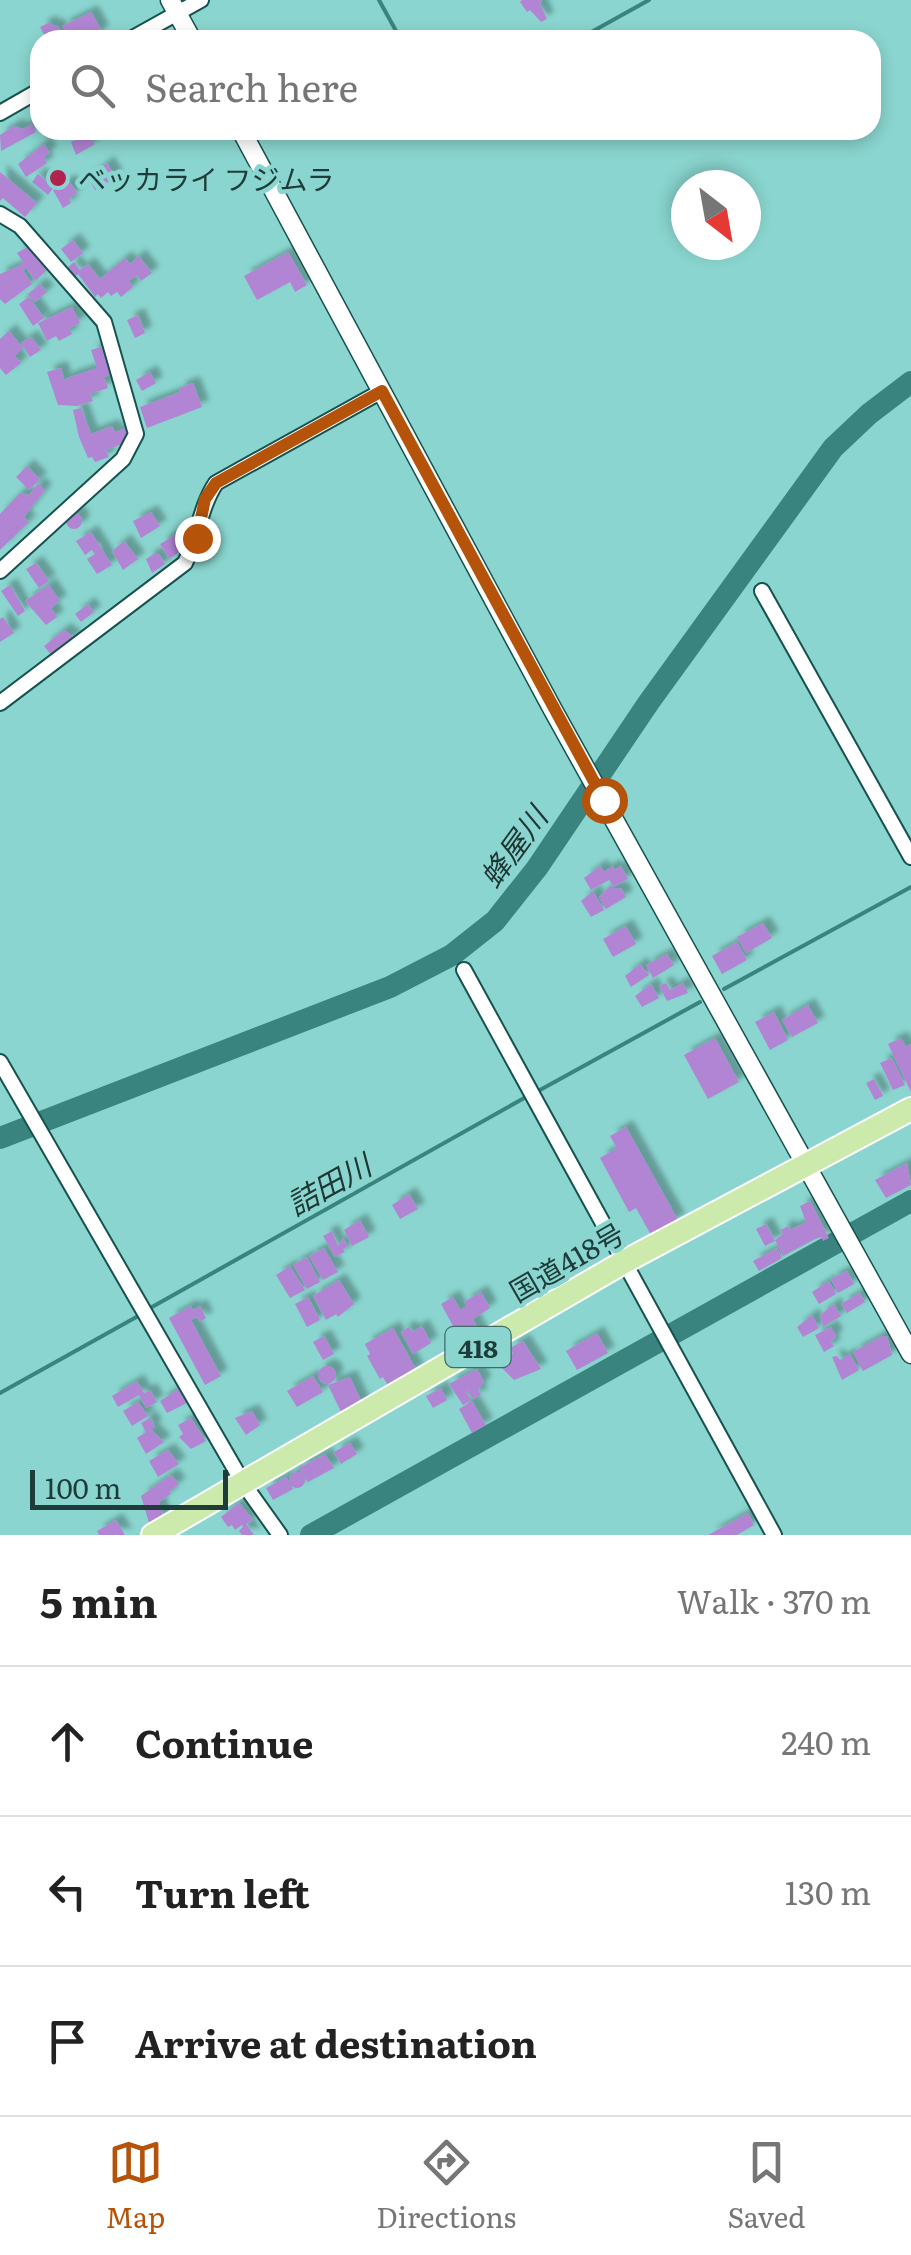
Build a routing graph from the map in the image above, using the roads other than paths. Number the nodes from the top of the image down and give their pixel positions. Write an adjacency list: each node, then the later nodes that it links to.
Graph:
1 (201, 0): 2 (street)
2 (174, 6): 3 (street); 4 (street)
3 (142, 30)
4 (187, 30)
5 (30, 96): 6 (street)
6 (0, 113)
7 (246, 140): 9 (street)
8 (0, 214): 10 (street)
9 (382, 391): 12 (street); 17 (street)
10 (0, 571)
11 (762, 592): 13 (street)
12 (0, 703)
13 (911, 857)
14 (464, 970): 18 (street)
15 (0, 1062): 20 (street)
16 (911, 1109): 17 (highway, 国道418号 / 418)
17 (805, 1162): 18 (highway, 国道418号 / 418); 19 (street)
18 (624, 1262): 20 (highway, 国道418号 / 418); 23 (street)
19 (911, 1354)
20 (243, 1483): 21 (highway, 国道418号 / 418); 22 (street)
21 (153, 1535)
22 (280, 1535)
23 (774, 1535)

